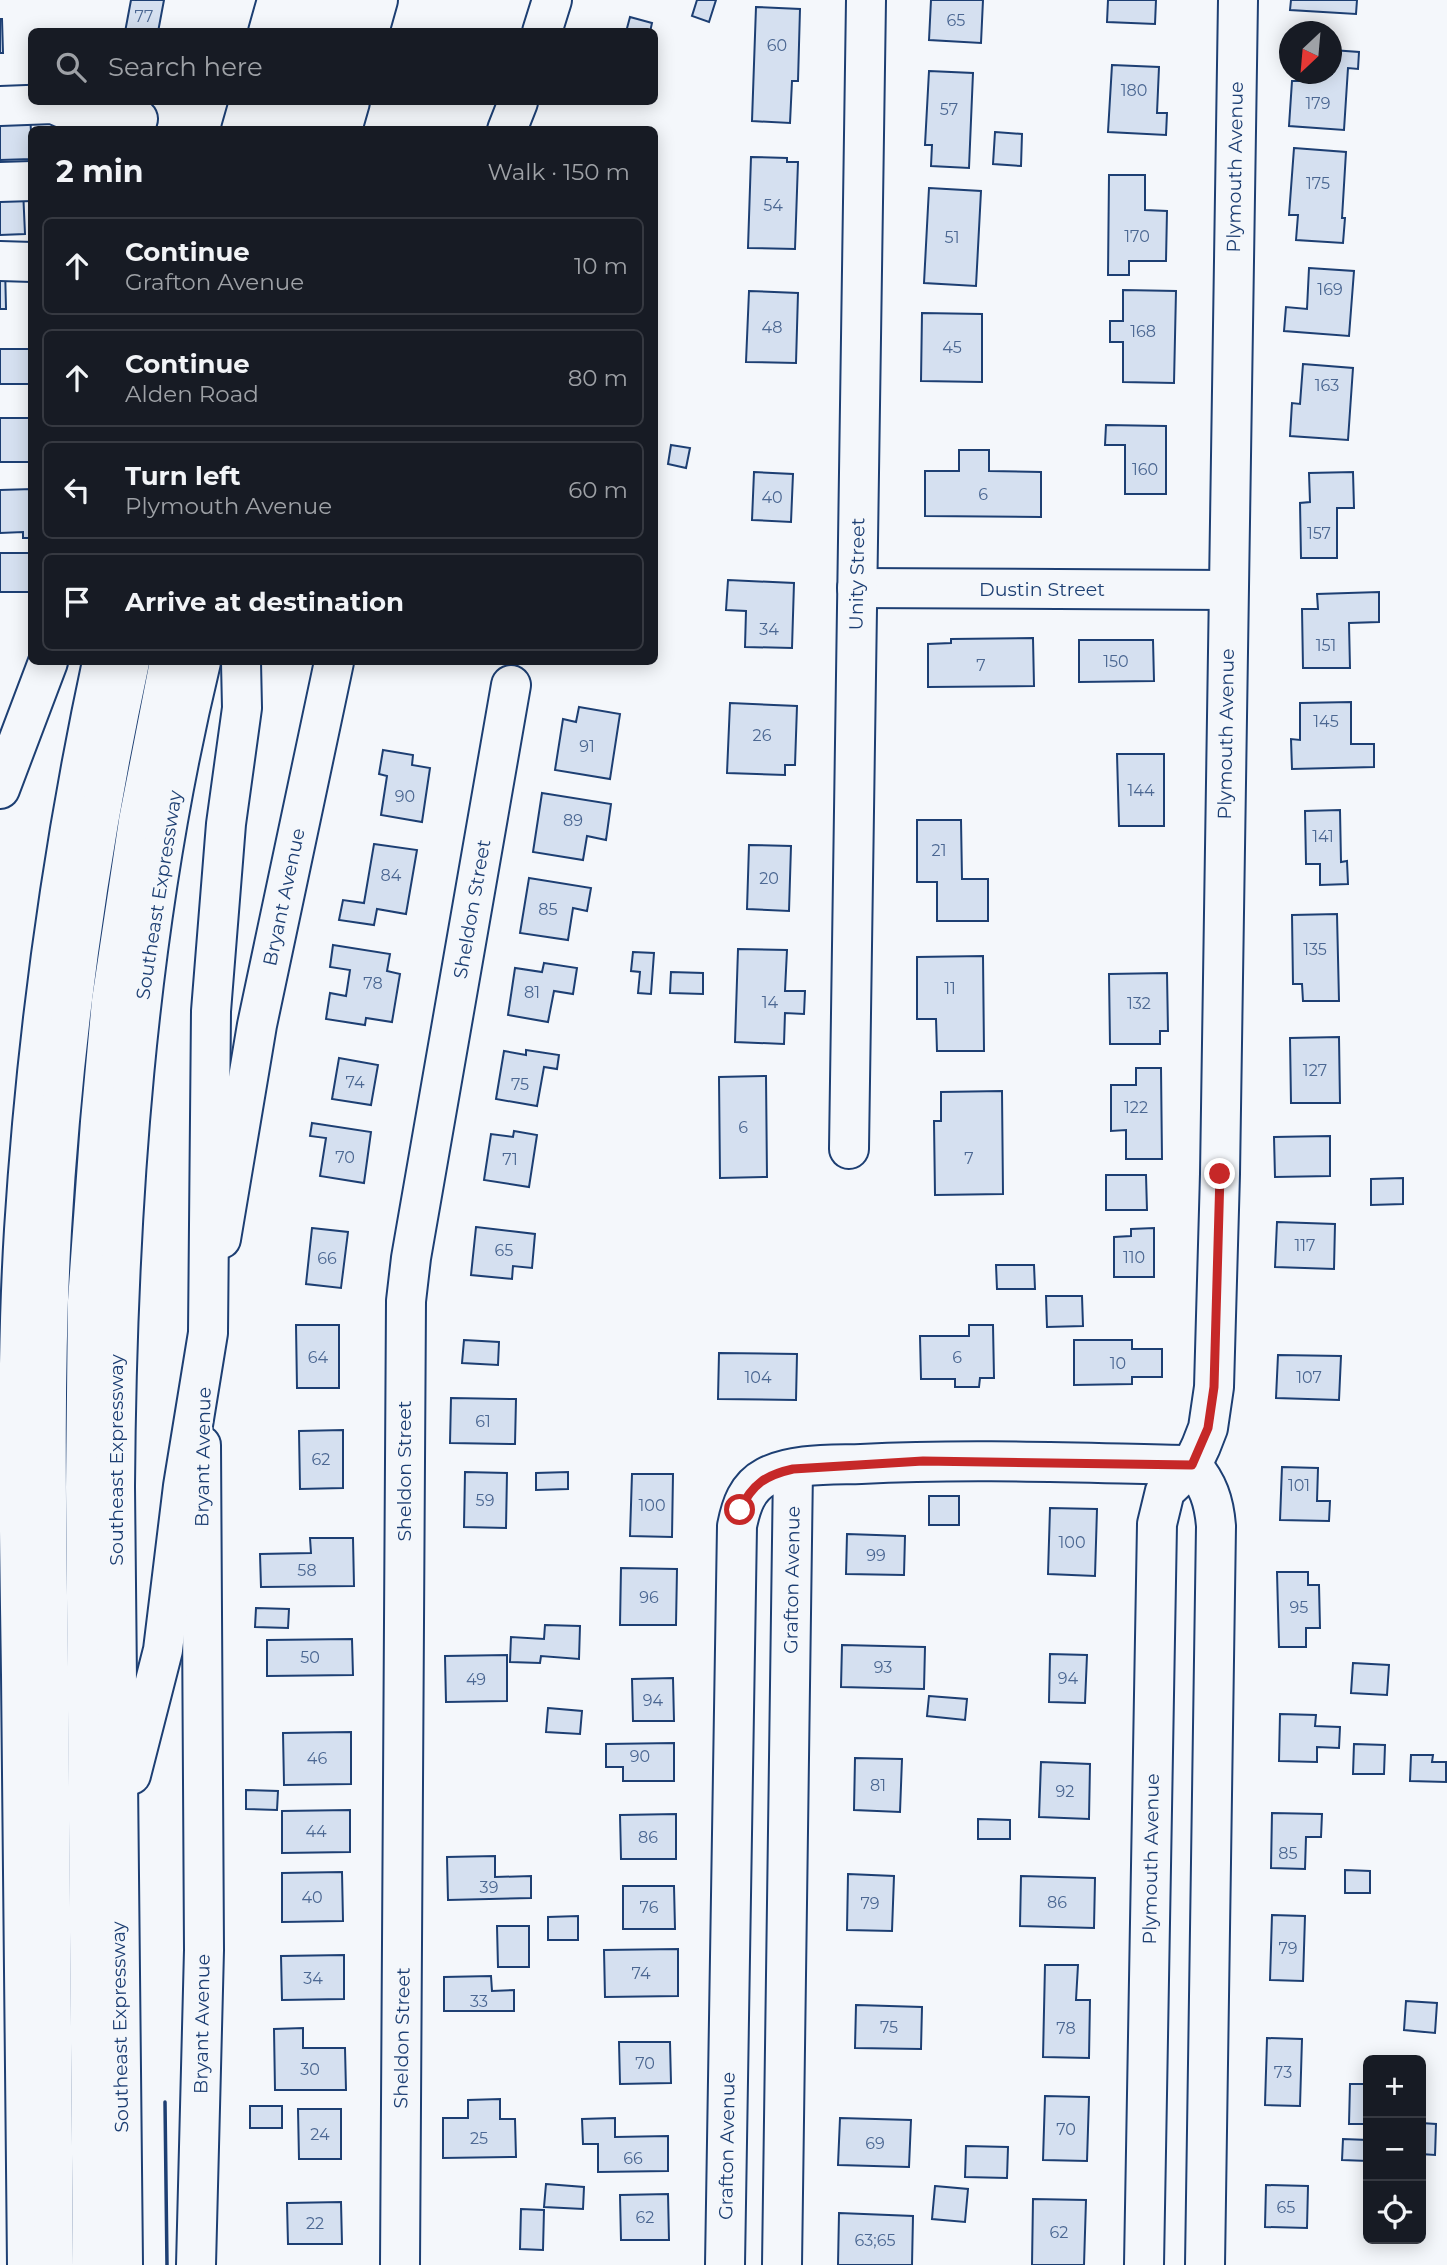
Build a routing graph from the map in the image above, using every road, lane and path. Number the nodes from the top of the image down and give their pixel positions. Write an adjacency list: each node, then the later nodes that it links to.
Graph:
1 (277, 0): 8 (main road)
2 (309, 0): 9 (main road)
3 (344, 0): 10 (main road)
4 (378, 0): 11 (main road)
5 (552, 0): 12 (main road)
6 (866, 0): 31 (main road, Unity Street)
7 (1238, 0): 32 (main road, Plymouth Avenue)
8 (269, 28)
9 (301, 28)
10 (336, 28)
11 (370, 28)
12 (543, 28)
13 (28, 105): 20 (main road)
14 (55, 105): 21 (main road)
15 (248, 105): 22 (main road)
16 (279, 105): 23 (main road)
17 (315, 105): 24 (main road)
18 (349, 105): 25 (main road)
19 (517, 105): 26 (main road)
20 (0, 106)
21 (138, 119)
22 (242, 126)
23 (273, 126)
24 (309, 126)
25 (343, 126)
26 (509, 126)
27 (28, 181): 28 (main road)
28 (0, 182)
29 (0, 261): 30 (main road)
30 (28, 262)
31 (857, 588): 32 (main road, Dustin Street); 42 (main road, Unity Street)
32 (1228, 590): 44 (main road, Plymouth Avenue)
33 (47, 665): 41 (main road)
34 (101, 665): 48 (main road)
35 (130, 665): 50 (main road)
36 (168, 665): 51 (main road)
37 (200, 665): 46 (main road, Southeast Expressway)
38 (241, 665): 43 (main road)
39 (333, 665): 43 (main road, Bryant Avenue)
40 (511, 685): 54 (main road, Sheldon Street)
41 (0, 789)
42 (849, 1149)
43 (208, 1333): 46 (main road); 53 (main road, Bryant Avenue)
44 (1192, 1465): 45 (main road); 57 (main road, Plymouth Avenue); 58 (main road)
45 (793, 1469): 55 (main road, Grafton Avenue); 56 (main road, Grafton Avenue)
46 (118, 1824): 52 (main road, Southeast Expressway)
47 (0, 1880): 48 (main road)
48 (24, 1957): 49 (main road)
49 (27, 2265)
50 (54, 2265)
51 (92, 2265)
52 (123, 2265)
53 (196, 2265)
54 (400, 2265)
55 (725, 2265)
56 (782, 2265)
57 (1144, 2265)
58 (1205, 2265)

